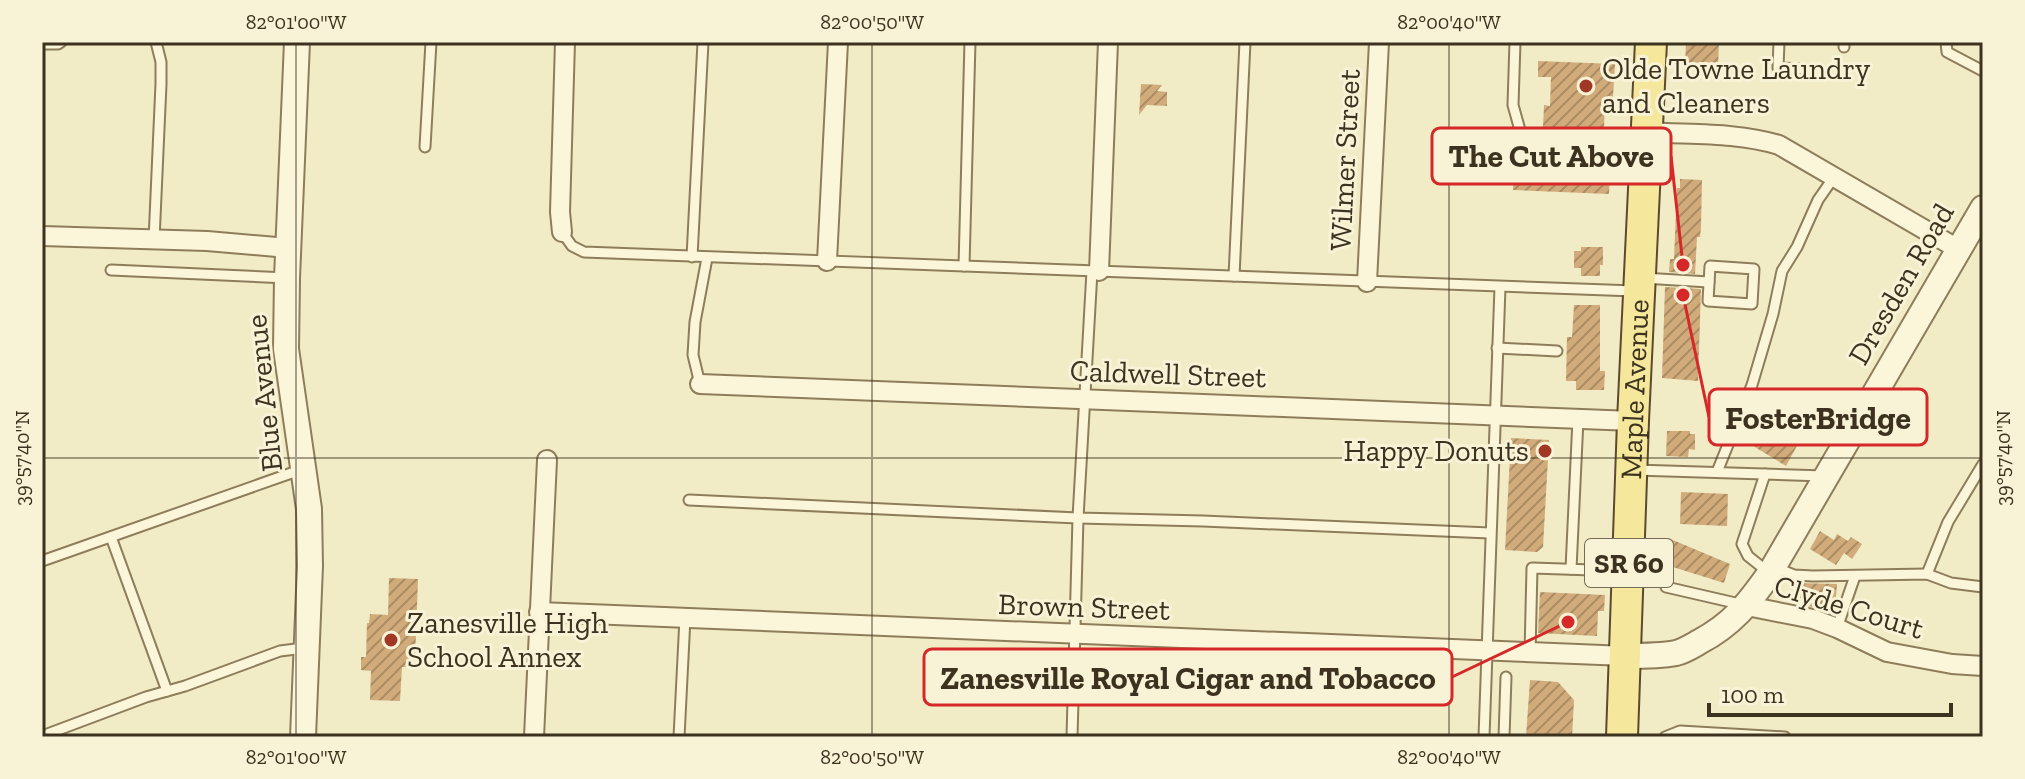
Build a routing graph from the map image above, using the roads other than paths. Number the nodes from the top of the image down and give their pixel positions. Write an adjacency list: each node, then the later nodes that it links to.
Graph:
1 (61, 42): 17 (lane)
2 (156, 42): 26 (lane)
3 (297, 42): 27 (street, Blue Avenue)
4 (431, 42): 21 (lane)
5 (565, 42): 24 (street)
6 (703, 42): 29 (lane)
7 (838, 42): 31 (street)
8 (970, 42): 32 (lane)
9 (1108, 42): 34 (street)
10 (1245, 42): 35 (lane)
11 (1379, 42): 37 (street, Wilmer Street)
12 (1515, 42): 20 (lane)
13 (1642, 42): 14 (street)
14 (1650, 42): 20 (main road, Maple Avenue / SR 60)
15 (1779, 42): 18 (lane)
16 (1946, 42): 19 (lane)
17 (42, 44)
18 (1810, 69)
19 (1983, 71)
20 (1646, 141): 22 (street); 39 (main road, Maple Avenue / SR 60)
21 (425, 147)
22 (1834, 177): 28 (street); 54 (lane)
23 (1982, 212): 28 (street, Dresden Road)
24 (562, 232): 29 (lane)
25 (42, 236): 26 (street)
26 (154, 240): 27 (street)
27 (288, 248): 36 (street, Blue Avenue)
28 (1958, 249): 49 (street, Dresden Road)
29 (692, 257): 30 (lane)
30 (707, 258): 31 (lane); 43 (lane)
31 (827, 261): 32 (lane)
32 (964, 266): 34 (lane)
33 (111, 270): 36 (lane)
34 (1096, 271): 35 (lane); 44 (lane)
35 (1234, 276): 37 (lane)
36 (287, 278): 52 (street, Blue Avenue)
37 (1367, 282): 40 (lane)
38 (1709, 282): 38 (lane); 39 (lane)
39 (1639, 284): 40 (lane); 48 (main road, Maple Avenue / SR 60)
40 (1500, 287): 41 (lane)
41 (1497, 348): 42 (lane); 46 (lane)
42 (1557, 351)
43 (700, 384): 44 (street, Caldwell Street)
44 (1085, 398): 46 (street, Caldwell Street); 58 (lane)
45 (1789, 400): 49 (lane)
46 (1495, 416): 47 (street, Caldwell Street); 59 (lane)
47 (1578, 419): 48 (street, Caldwell Street); 62 (lane)
48 (1633, 421): 53 (main road, Maple Avenue / SR 60)
49 (1850, 436): 56 (street, Dresden Road)
50 (547, 460): 70 (street)
51 (1983, 464): 65 (lane)
52 (304, 469): 60 (lane); 74 (street, Blue Avenue)
53 (1631, 469): 54 (lane); 64 (main road, Maple Avenue / SR 60)
54 (1717, 472): 55 (lane)
55 (1765, 474): 56 (lane); 63 (lane)
56 (1827, 476): 63 (street, Dresden Road)
57 (689, 500): 58 (lane)
58 (1078, 518): 59 (lane); 73 (lane)
59 (1490, 533): 75 (lane)
60 (111, 537): 61 (lane); 80 (lane)
61 (42, 561)
62 (1571, 569): 64 (lane); 76 (lane)
63 (1771, 570): 66 (lane); 69 (street, Dresden Road)
64 (1629, 572): 77 (main road, Maple Avenue / SR 60)
65 (1927, 574): 66 (lane); 68 (lane)
66 (1855, 576): 72 (lane)
67 (1666, 587): 69 (lane)
68 (1983, 587)
69 (1747, 606): 72 (street, Clyde Court); 77 (street, Dresden Road)
70 (539, 612): 71 (street, Brown Street); 83 (street)
71 (685, 618): 73 (street, Brown Street); 84 (lane)
72 (1837, 628): 78 (street, Clyde Court)
73 (1076, 634): 75 (street, Brown Street); 85 (lane)
74 (306, 647): 80 (lane); 82 (street, Blue Avenue)
75 (1486, 651): 76 (street, Brown Street); 86 (lane)
76 (1530, 653): 77 (street, Brown Street)
77 (1626, 656): 88 (main road, Maple Avenue / SR 60)
78 (1983, 666)
79 (1506, 677): 87 (lane)
80 (167, 691): 81 (lane)
81 (42, 736)
82 (303, 737)
83 (534, 737)
84 (679, 737)
85 (1072, 737)
86 (1484, 737)
87 (1504, 737)
88 (1622, 737)
89 (1665, 737): 90 (lane)
90 (1783, 737)

